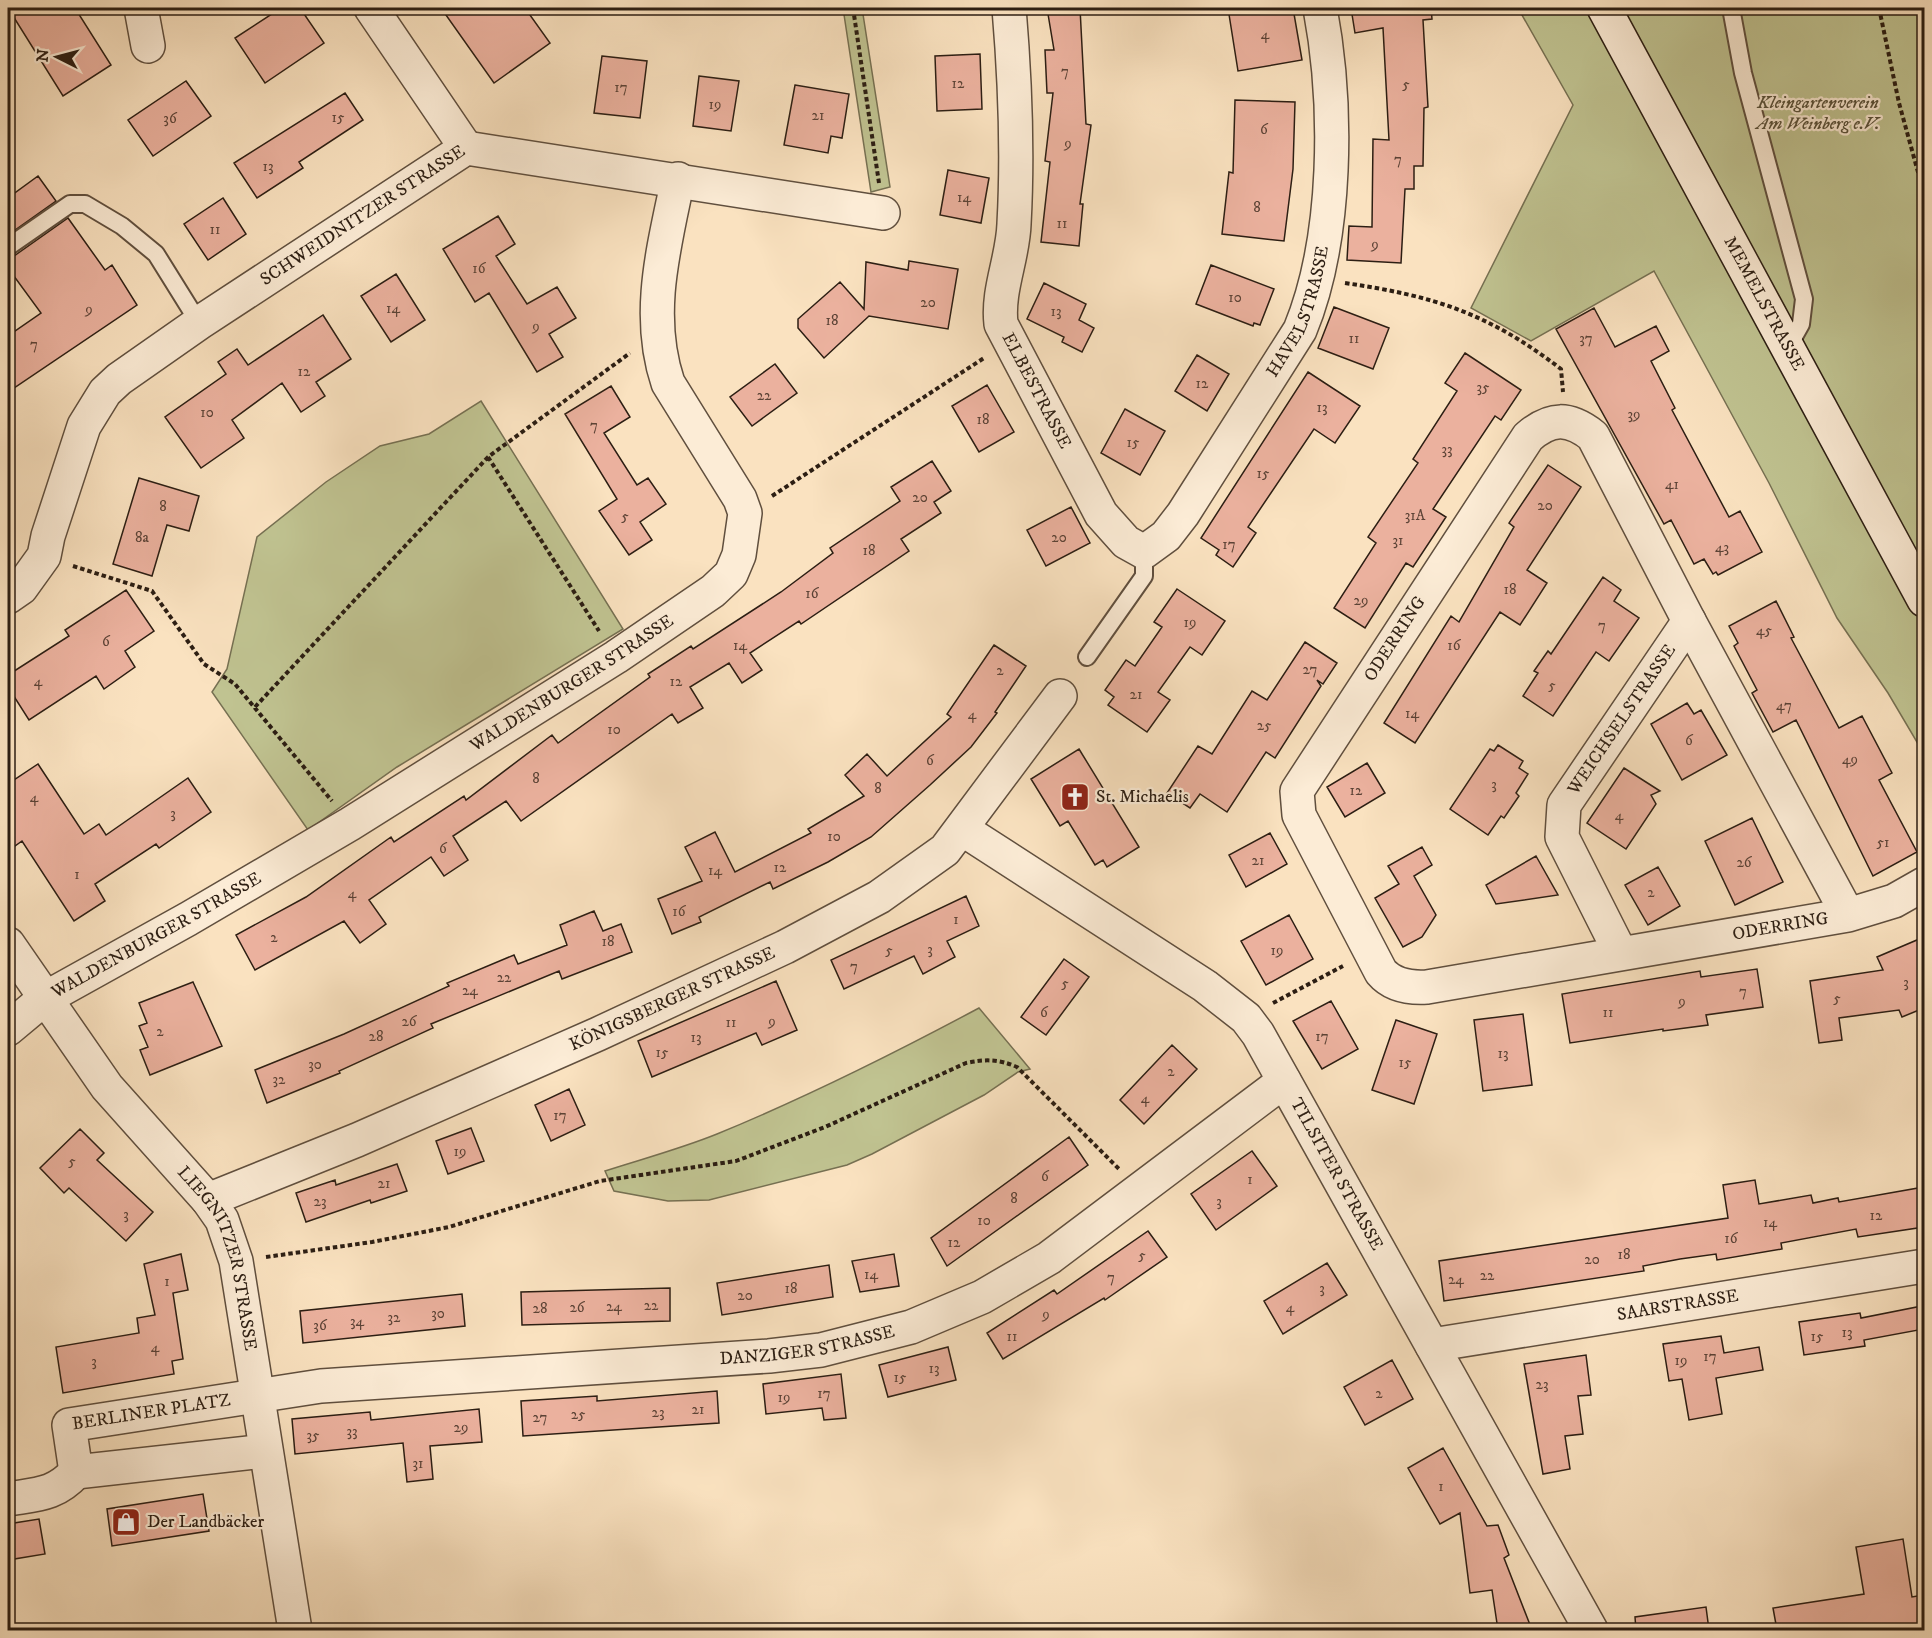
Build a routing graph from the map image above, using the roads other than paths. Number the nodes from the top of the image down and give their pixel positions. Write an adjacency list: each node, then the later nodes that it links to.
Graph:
1 (141, 8): 7 (street)
2 (371, 8): 8 (street)
3 (1009, 8): 14 (street, ELBESTRASSE)
4 (1320, 8): 14 (street, HAVELSTRASSE)
5 (1604, 8): 13 (street, MEMELSTRASSE)
6 (1731, 8): 13 (lane)
7 (148, 46)
8 (466, 147): 9 (street, SCHWEIDNITZER STRASSE); 12 (street, SCHWEIDNITZER STRASSE)
9 (678, 179): 10 (street, SCHWEIDNITZER STRASSE); 25 (street, WALDENBURGER STRASSE)
10 (883, 213)
11 (8, 247): 12 (lane)
12 (199, 323): 15 (street, SCHWEIDNITZER STRASSE)
13 (1787, 349): 16 (street, MEMELSTRASSE)
14 (1135, 547): 18 (lane)
15 (8, 597)
16 (1924, 600)
17 (1689, 621): 22 (street, ODERRING); 24 (street, WEICHSELSTRASSE); 24 (street, ODERRING)
18 (1087, 657)
19 (1060, 696): 20 (street, KÖNIGSBERGER STRASSE)
20 (962, 829): 27 (street, TILSITER STRASSE); 28 (street, KÖNIGSBERGER STRASSE)
21 (1924, 884): 22 (street, ODERRING)
22 (1848, 915): 24 (street, ODERRING)
23 (8, 944): 25 (street, LIEGNITZER STRASSE)
24 (1620, 952)
25 (44, 999): 26 (street, WALDENBURGER STRASSE); 28 (street, LIEGNITZER STRASSE)
26 (8, 1029)
27 (1284, 1081): 30 (street, TILSITER STRASSE); 31 (street, DANZIGER STRASSE)
28 (208, 1200): 31 (street, LIEGNITZER STRASSE)
29 (1924, 1266): 30 (street, SAARSTRASSE)
30 (1432, 1345): 36 (street, TILSITER STRASSE)
31 (256, 1395): 32 (street, LIEGNITZER STRASSE); 33 (street, BERLINER PLATZ)
32 (266, 1451): 33 (street); 35 (street, LIEGNITZER STRASSE)
33 (76, 1472): 34 (street)
34 (8, 1499)
35 (294, 1630)
36 (1592, 1630)

